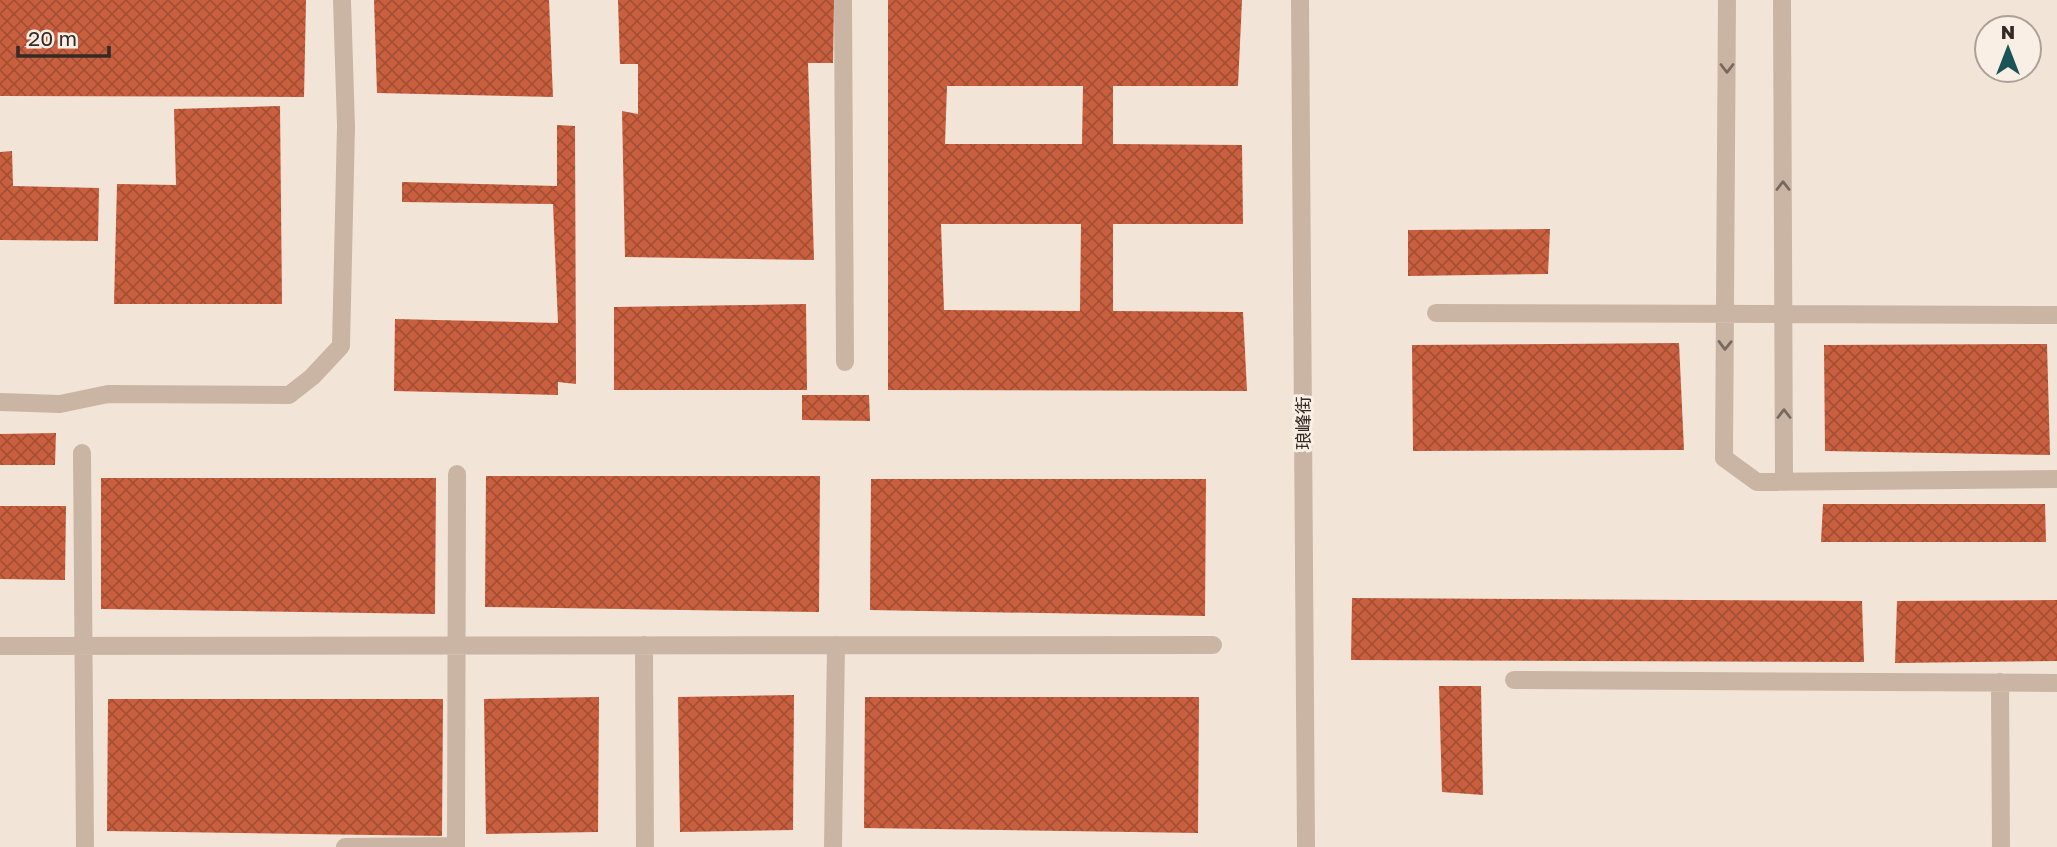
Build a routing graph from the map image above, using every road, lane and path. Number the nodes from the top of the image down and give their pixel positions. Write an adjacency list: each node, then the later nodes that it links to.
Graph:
1 (342, 0): 11 (street)
2 (843, 0): 10 (street)
3 (1300, 0): 29 (street, 琅峰街)
4 (1727, 0): 7 (street, one-way to 7)
5 (1782, 0): 8 (street, one-way to 5)
6 (1436, 313): 7 (street)
7 (1725, 314): 8 (street); 15 (street, one-way to 15)
8 (1783, 314): 9 (street); 15 (street, one-way to 8)
9 (2057, 315)
10 (845, 362)
11 (0, 402)
12 (82, 453): 20 (street)
13 (457, 474): 21 (street)
14 (2057, 479): 15 (street)
15 (1784, 482)
16 (644, 645): 17 (street); 21 (street); 27 (street)
17 (836, 645): 18 (street); 28 (street)
18 (1213, 645)
19 (0, 646): 20 (street)
20 (84, 646): 21 (street); 25 (street)
21 (456, 646): 26 (street)
22 (1514, 680): 23 (street)
23 (2000, 682): 24 (street); 30 (street)
24 (2057, 683)
25 (85, 847)
26 (345, 847)
27 (645, 847)
28 (834, 847)
29 (1306, 847)
30 (2001, 847)

